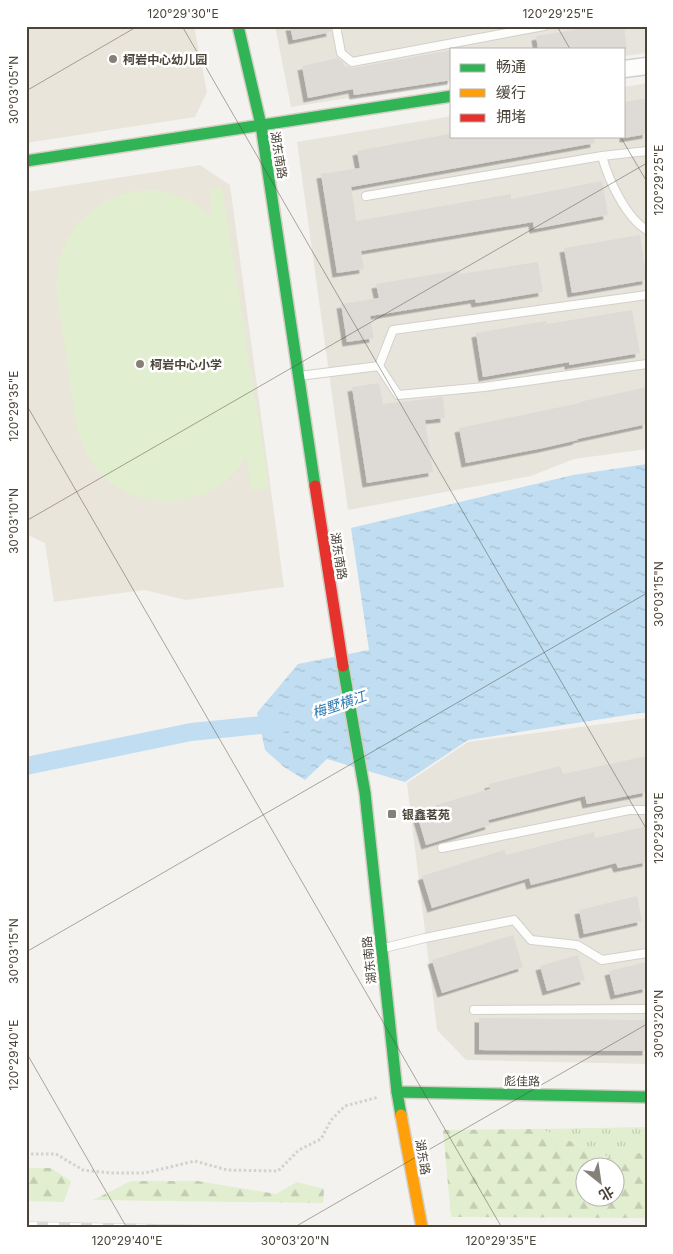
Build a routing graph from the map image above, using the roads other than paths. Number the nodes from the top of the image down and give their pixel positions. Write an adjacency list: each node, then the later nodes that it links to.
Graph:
1 (238, 26): 7 (street, 湖东南路)
2 (336, 26): 3 (lane)
3 (544, 26)
4 (647, 66): 5 (street)
5 (626, 70)
6 (450, 96): 7 (street)
7 (261, 125): 10 (street); 16 (street, 湖东南路)
8 (647, 150): 9 (lane)
9 (602, 156): 11 (lane); 12 (lane)
10 (26, 161)
11 (366, 196)
12 (647, 230)
13 (647, 295): 15 (lane)
14 (647, 364): 15 (lane)
15 (379, 366): 16 (lane)
16 (298, 376): 19 (street, 湖东南路)
17 (647, 810): 18 (lane)
18 (442, 848)
19 (382, 949): 20 (lane); 23 (street, 湖东南路)
20 (647, 953)
21 (647, 1009): 22 (lane)
22 (474, 1010)
23 (397, 1092): 24 (street, 彪佳路); 25 (street, 湖东路)
24 (647, 1097)
25 (422, 1228)

